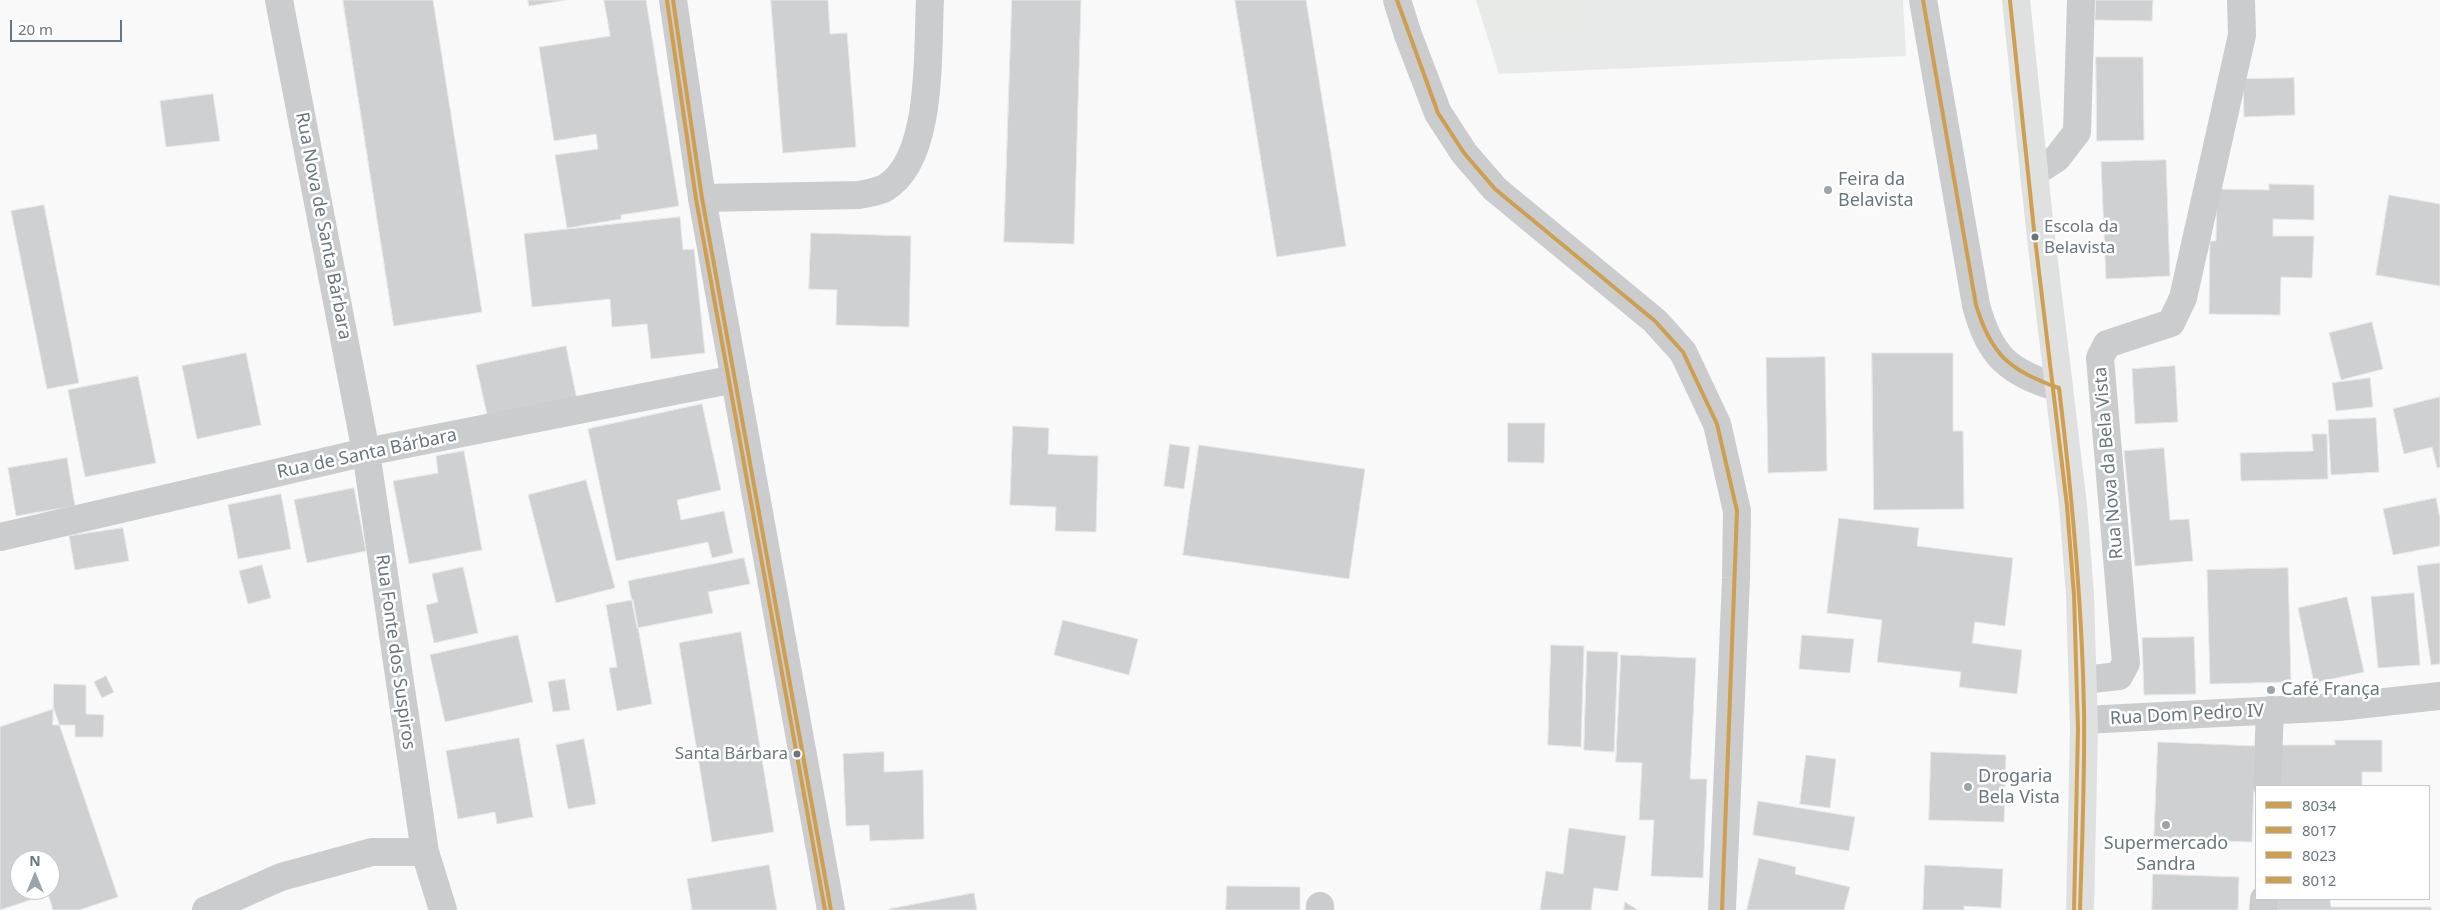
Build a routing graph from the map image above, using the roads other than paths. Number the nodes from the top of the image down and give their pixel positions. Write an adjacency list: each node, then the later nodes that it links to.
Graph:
1 (279, 0): 13 (street, Rua Nova de Santa Bárbara)
2 (673, 0): 10 (street)
3 (930, 0): 10 (street)
4 (1397, 0): 24 (street)
5 (1923, 0): 12 (street)
6 (2016, 0): 9 (main road)
7 (2081, 0): 9 (street)
8 (2241, 0): 15 (street, Rua Nova da Bela Vista)
9 (2034, 173): 12 (main road)
10 (702, 198): 11 (street)
11 (735, 379): 13 (street, Rua de Santa Bárbara); 23 (street)
12 (2059, 388): 15 (main road)
13 (366, 452): 14 (street, Rua de Santa Bárbara); 20 (street, Rua Fonte dos Suspiros)
14 (0, 537)
15 (2083, 680): 18 (main road)
16 (2440, 696): 17 (street, Rua Dom Pedro IV)
17 (2270, 710): 18 (street, Rua Dom Pedro IV); 19 (street)
18 (2084, 720): 25 (main road)
19 (2267, 785)
20 (425, 852): 21 (street); 22 (street, Rua Fonte dos Suspiros)
21 (206, 910)
22 (443, 910)
23 (831, 910)
24 (1722, 910)
25 (2080, 910)

